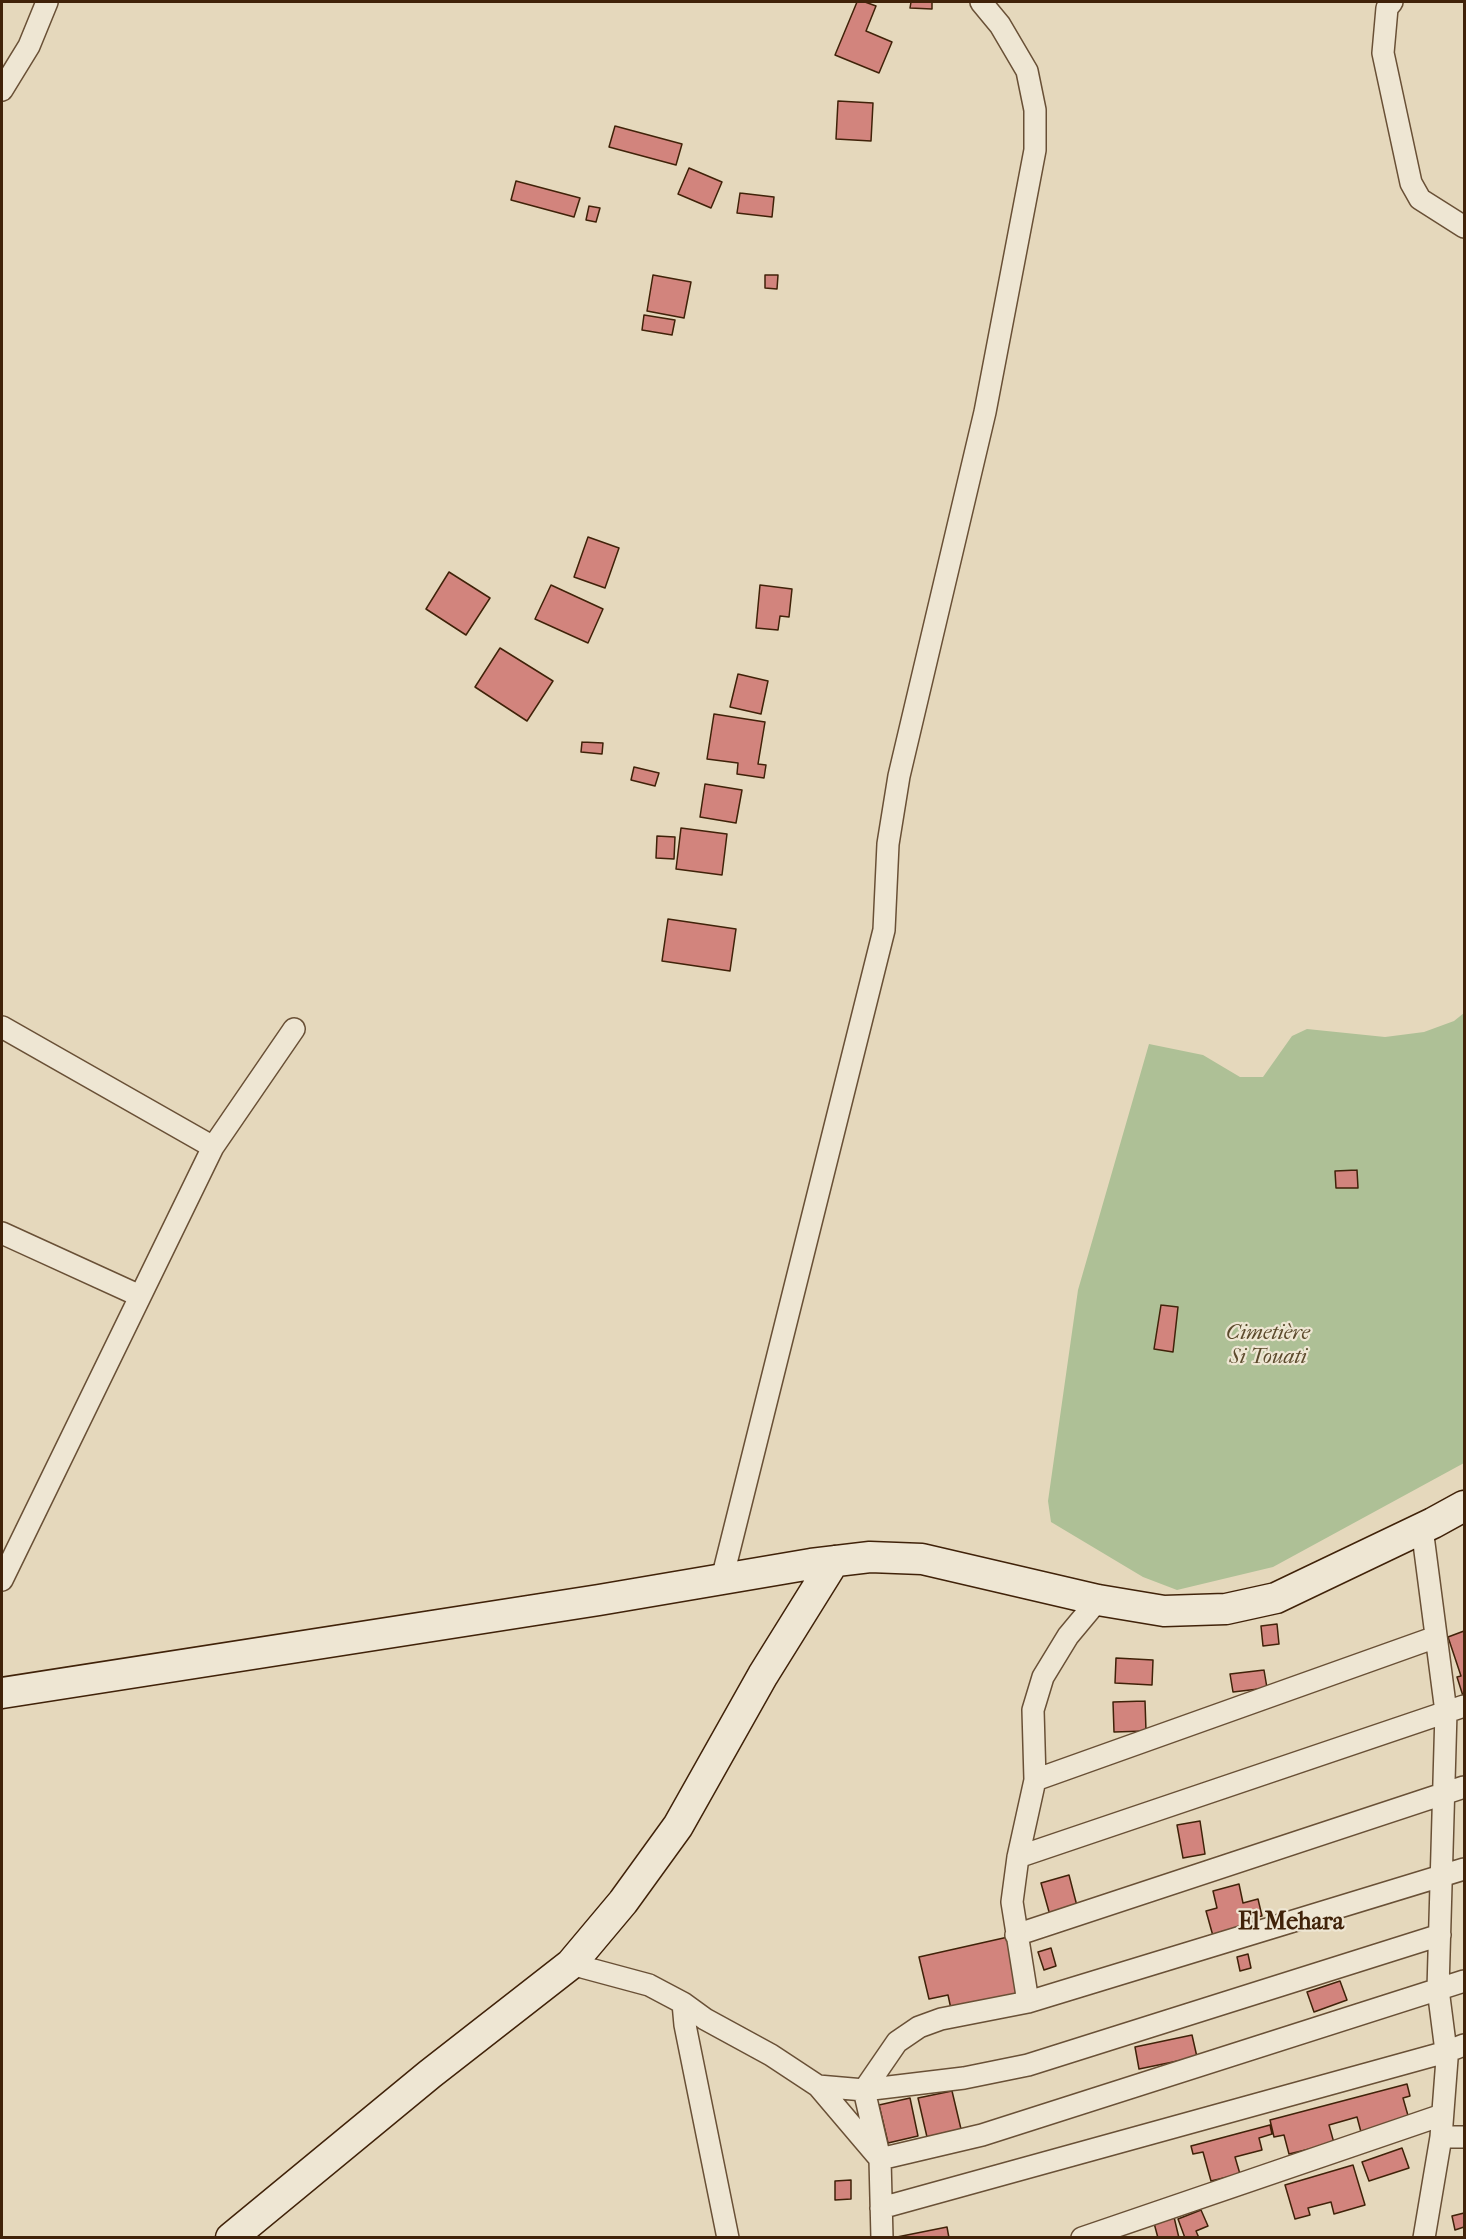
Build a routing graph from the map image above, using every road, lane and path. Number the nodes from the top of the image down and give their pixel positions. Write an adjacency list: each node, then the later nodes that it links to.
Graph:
1 (47, 2): 4 (street)
2 (981, 2): 14 (street)
3 (1392, 2): 5 (street)
4 (2, 90)
5 (1464, 227)
6 (2, 1027): 8 (street)
7 (294, 1029): 8 (street)
8 (213, 1147): 10 (street)
9 (2, 1233): 10 (street)
10 (140, 1296): 15 (street)
11 (1464, 1506): 12 (main road)
12 (1422, 1528): 16 (main road); 17 (street)
13 (834, 1561): 14 (main road); 16 (main road); 28 (main road)
14 (722, 1579): 18 (main road)
15 (2, 1580)
16 (1098, 1600): 20 (street)
17 (1436, 1637): 19 (street); 20 (street)
18 (2, 1693)
19 (1455, 1709): 22 (street); 23 (street)
20 (1035, 1780): 23 (street)
21 (1464, 1787): 22 (street)
22 (1444, 1794): 25 (street); 26 (street)
23 (1018, 1857): 26 (street)
24 (1464, 1869): 25 (street)
25 (1441, 1877): 27 (street); 31 (street)
26 (1016, 1935): 31 (street)
27 (1440, 1935): 30 (street); 35 (street)
28 (571, 1964): 32 (street); 41 (main road)
29 (1464, 1981): 30 (street)
30 (1438, 1989): 33 (street); 39 (street)
31 (1028, 2002): 35 (street)
32 (683, 2003): 34 (street); 42 (street)
33 (1455, 2049): 36 (street); 40 (street)
34 (818, 2086): 35 (street); 39 (street)
35 (864, 2090): 39 (street)
36 (1443, 2115): 37 (street); 44 (street)
37 (1441, 2137): 38 (street); 45 (street)
38 (1464, 2137)
39 (880, 2159): 40 (street)
40 (881, 2208): 43 (street)
41 (231, 2238)
42 (728, 2238)
43 (882, 2238)
44 (1082, 2238)
45 (1424, 2238)

